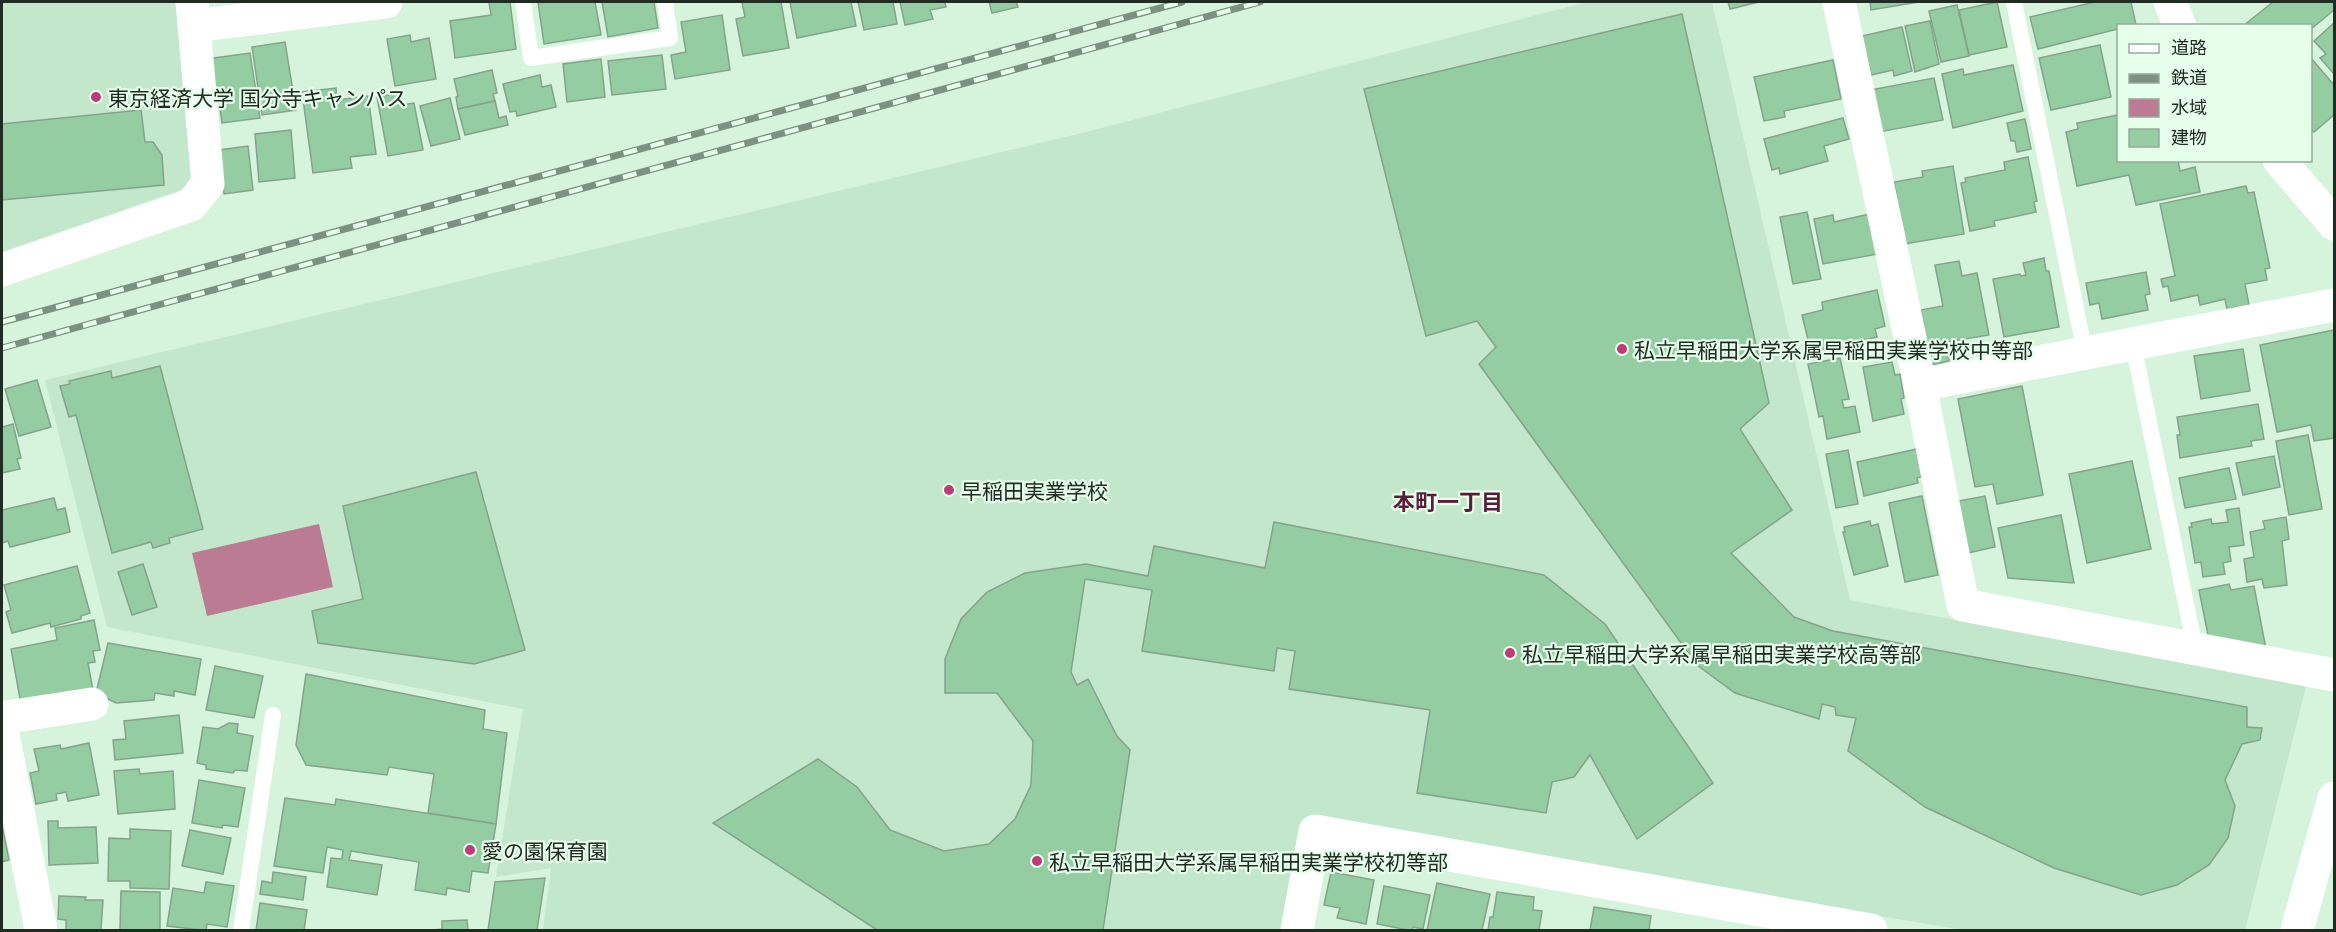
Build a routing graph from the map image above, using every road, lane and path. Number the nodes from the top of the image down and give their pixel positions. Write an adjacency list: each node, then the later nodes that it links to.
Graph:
1 (386, 2): 7 (street)
2 (523, 2): 3 (lane)
3 (665, 2)
4 (1839, 2): 15 (street)
5 (2014, 2): 14 (lane)
6 (2170, 2): 8 (street)
7 (194, 14): 11 (street)
8 (2179, 24)
9 (2281, 162): 10 (street)
10 (2334, 224)
11 (2, 270)
12 (2334, 305): 13 (street)
13 (2133, 344): 14 (street); 16 (lane)
14 (2085, 353): 15 (street)
15 (1920, 386): 16 (street)
16 (2195, 648): 17 (street)
17 (2334, 675)
18 (92, 704): 20 (street)
19 (273, 715): 24 (lane)
20 (2, 718)
21 (2, 729): 23 (street)
22 (2334, 798): 27 (street)
23 (41, 930)
24 (241, 930)
25 (1297, 930): 26 (street)
26 (1871, 930)
27 (2297, 930)

